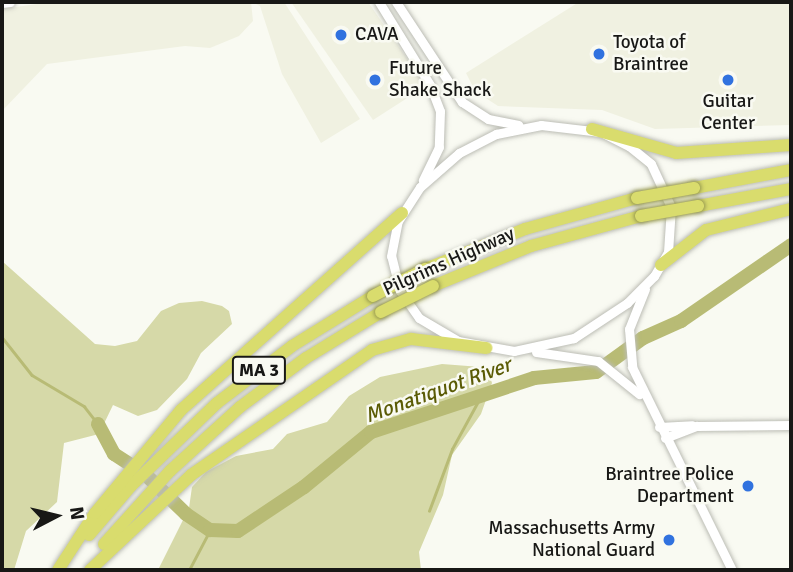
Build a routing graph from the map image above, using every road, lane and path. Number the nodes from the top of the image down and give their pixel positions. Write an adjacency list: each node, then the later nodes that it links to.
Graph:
1 (10, 2): 4 (main road)
2 (379, 2): 10 (main road)
3 (396, 2): 5 (main road)
4 (2, 3)
5 (541, 125): 6 (main road); 10 (main road)
6 (592, 129): 7 (highway); 13 (main road)
7 (791, 145)
8 (791, 170): 22 (highway, Pilgrims Highway / MA 3, bridge)
9 (791, 189): 23 (highway, Pilgrims Highway / MA 3, bridge)
10 (413, 196): 12 (main road)
11 (791, 209): 13 (highway)
12 (402, 213): 15 (main road); 22 (highway)
13 (662, 265): 14 (main road)
14 (654, 276): 16 (main road); 17 (main road)
15 (486, 348): 16 (main road); 23 (highway)
16 (514, 351): 17 (main road)
17 (644, 400): 20 (main road)
18 (791, 425): 19 (main road)
19 (697, 426): 20 (main road); 21 (main road)
20 (659, 427): 21 (main road)
21 (665, 438): 27 (main road)
22 (126, 482): 24 (highway, MA 3)
23 (149, 502): 25 (highway, MA 3); 26 (highway)
24 (60, 570)
25 (84, 570)
26 (90, 570)
27 (732, 570)

